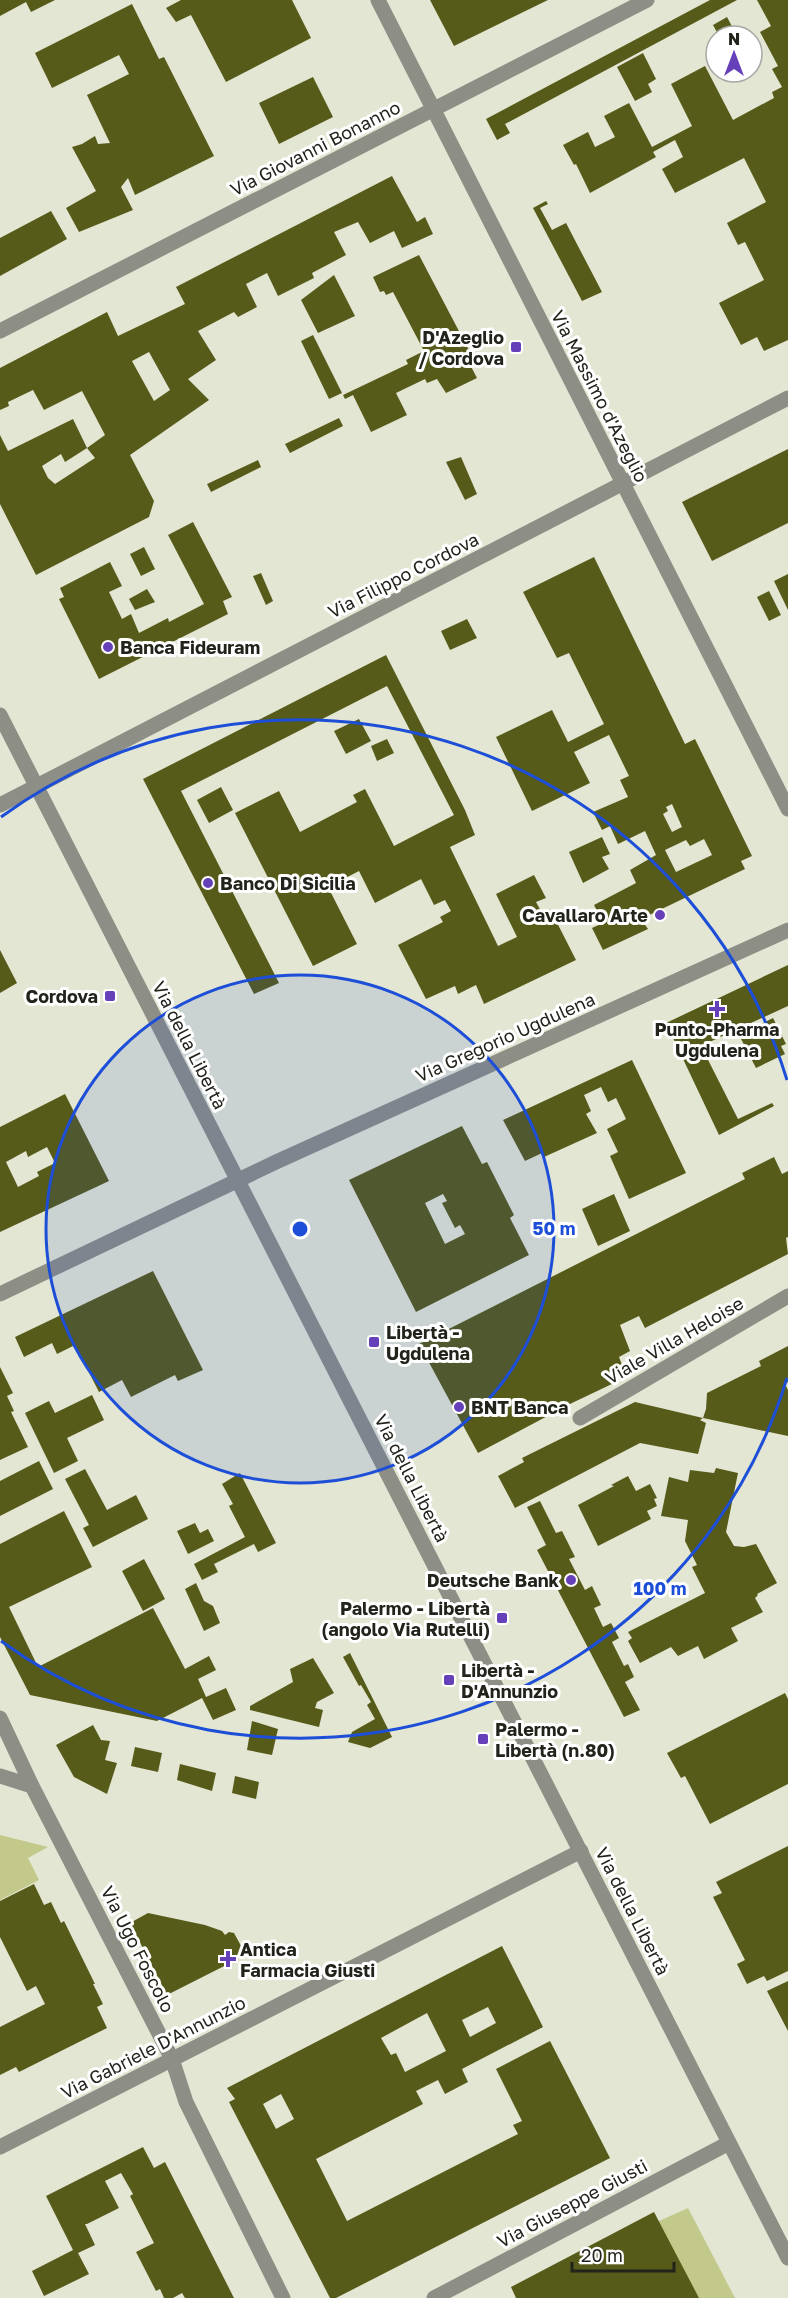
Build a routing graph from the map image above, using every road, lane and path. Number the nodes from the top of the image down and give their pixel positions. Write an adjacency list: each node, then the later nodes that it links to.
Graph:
1 (378, 0): 3 (street, Via Massimo d'Azeglio)
2 (647, 0): 3 (street, Via Giovanni Bonanno)
3 (434, 109): 4 (street, Via Giovanni Bonanno); 6 (street, Via Massimo d'Azeglio)
4 (0, 332)
5 (788, 398): 6 (street, Via Filippo Cordova)
6 (622, 484): 8 (street, Via Filippo Cordova); 10 (street, Via Massimo d'Azeglio)
7 (0, 715): 8 (street, Via della Libertà)
8 (36, 787): 9 (street, Via Filippo Cordova); 12 (street, Via della Libertà)
9 (0, 805)
10 (788, 809)
11 (788, 930): 12 (street, Via Gregorio Ugdulena)
12 (238, 1180): 13 (street, Via Gregorio Ugdulena); 19 (street, Via della Libertà)
13 (0, 1294)
14 (788, 1296): 15 (street, Viale Villa Heloise)
15 (580, 1418)
16 (0, 1718): 18 (street, Via Ugo Foscolo)
17 (0, 1776): 18 (street)
18 (32, 1786): 20 (street, Via Ugo Foscolo)
19 (581, 1851): 20 (street, Via Gabriele D'Annunzio); 21 (street, Via della Libertà)
20 (172, 2059): 22 (street, Via Gabriele D'Annunzio); 24 (street, Via Ugo Foscolo)
21 (729, 2143): 23 (street, Via della Libertà); 25 (street, Via Giuseppe Giusti)
22 (0, 2146)
23 (788, 2258)
24 (283, 2298)
25 (434, 2298)

